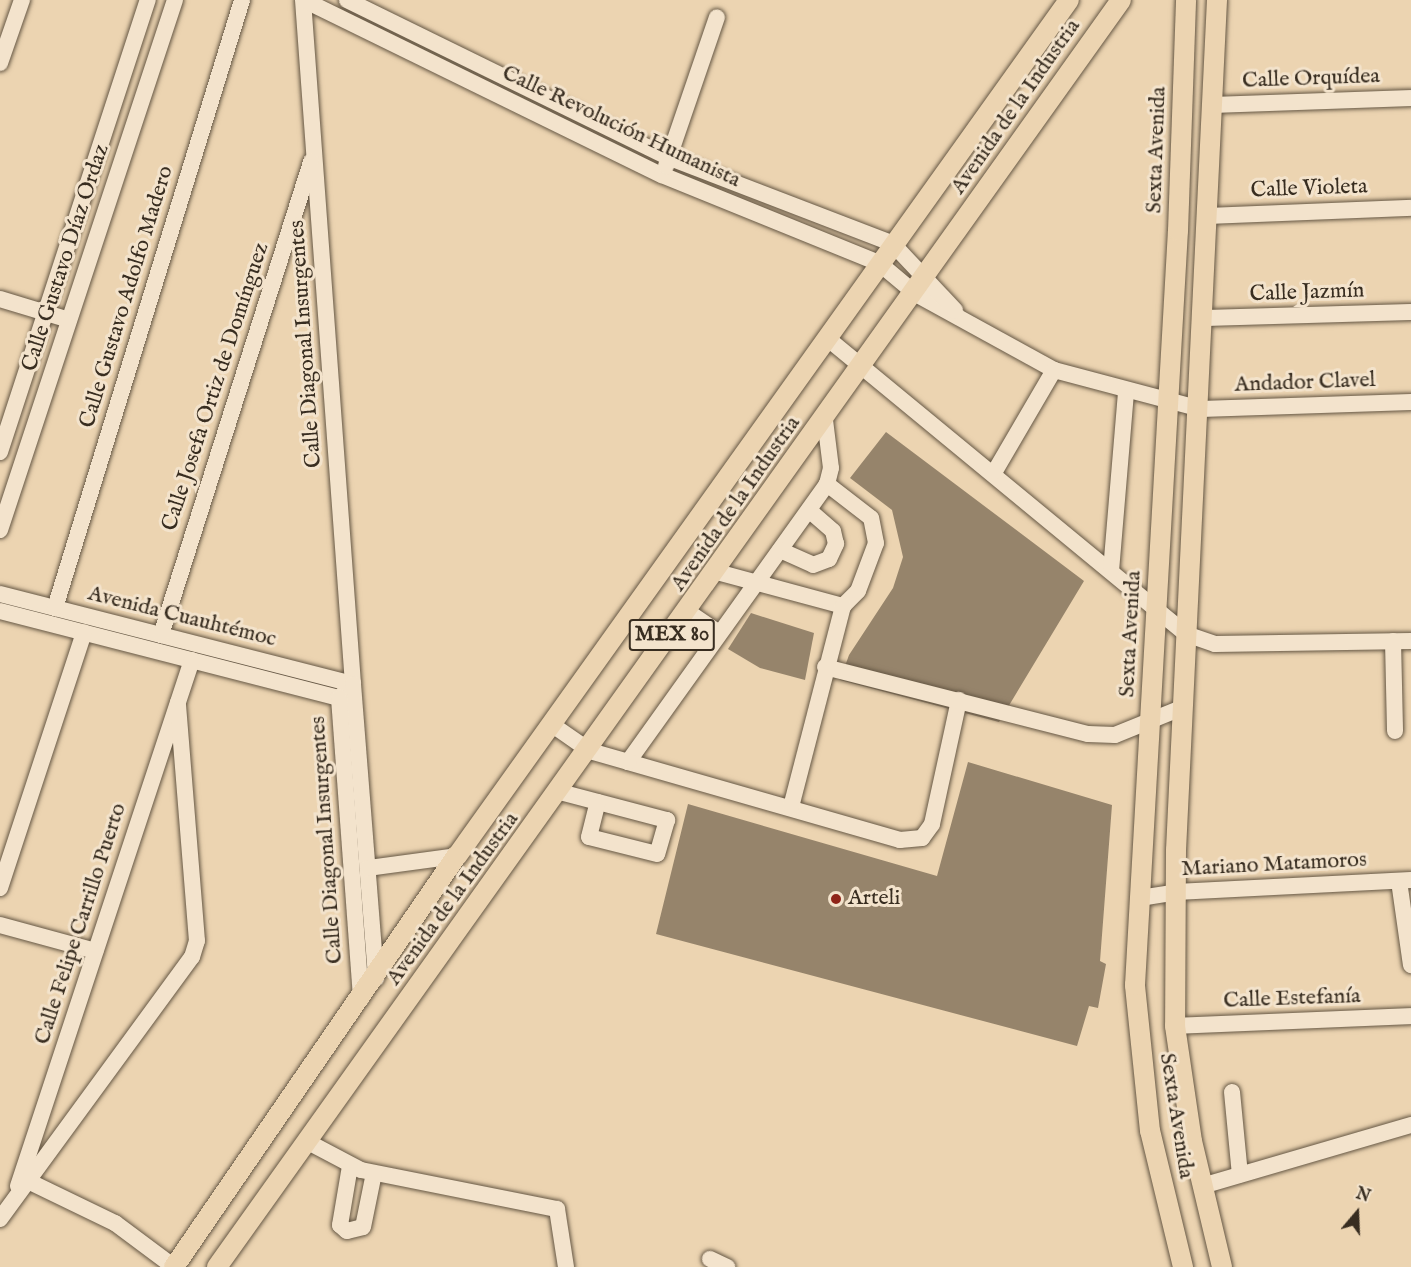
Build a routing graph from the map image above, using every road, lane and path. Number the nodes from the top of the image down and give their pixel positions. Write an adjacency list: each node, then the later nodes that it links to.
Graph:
1 (22, 0): 12 (street)
2 (148, 0): 14 (street, Calle Gustavo Díaz Ordaz)
3 (175, 0): 16 (street, Calle Gustavo Díaz Ordaz)
4 (242, 0): 49 (street, Calle Gustavo Adolfo Madero)
5 (304, 0): 17 (street, Calle Diagonal Insurgentes); 19 (street, Calle Revolución Humanista)
6 (347, 0): 18 (street, Calle Revolución Humanista)
7 (1069, 0): 22 (main road, Avenida de la Industria / MEX 80)
8 (1122, 0): 24 (main road, Avenida de la Industria / MEX 80)
9 (1185, 0): 34 (main road, Sexta Avenida)
10 (1217, 0): 15 (main road, Sexta Avenida)
11 (717, 16): 18 (street)
12 (1, 56)
13 (1411, 98): 15 (street, Calle Orquídea)
14 (114, 103): 16 (street); 27 (street, Calle Gustavo Díaz Ordaz)
15 (1213, 105): 21 (main road, Sexta Avenida)
16 (138, 111): 29 (street, Calle Gustavo Díaz Ordaz)
17 (314, 152): 56 (street, Calle Josefa Ortiz de Domínguez); 62 (street, Calle Diagonal Insurgentes)
18 (670, 158): 19 (street); 22 (street, Calle Revolución Humanista)
19 (662, 175): 23 (street, Calle Revolución Humanista)
20 (1411, 208): 21 (street, Calle Violeta)
21 (1209, 216): 28 (main road, Sexta Avenida)
22 (892, 243): 23 (main road, Avenida de la Industria / MEX 80); 24 (street, Calle Revolución Humanista)
23 (879, 263): 24 (street, Calle Revolución Humanista); 30 (main road, Avenida de la Industria / MEX 80)
24 (921, 285): 31 (main road, Avenida de la Industria / MEX 80); 32 (street, Andador Clavel)
25 (0, 299): 27 (street)
26 (1411, 312): 28 (street, Calle Jazmín)
27 (45, 313): 29 (street); 38 (street, Calle Gustavo Díaz Ordaz)
28 (1205, 318): 36 (main road, Sexta Avenida)
29 (69, 320): 42 (street, Calle Gustavo Díaz Ordaz)
30 (827, 338): 31 (street); 68 (main road, Avenida de la Industria / MEX 80)
31 (863, 365): 37 (main road, Avenida de la Industria / MEX 80); 39 (street)
32 (1054, 370): 33 (street, Andador Clavel); 39 (street)
33 (1126, 392): 34 (street, Andador Clavel); 44 (street)
34 (1168, 402): 36 (street, Andador Clavel); 52 (main road, Sexta Avenida)
35 (1411, 402): 36 (street, Andador Clavel)
36 (1201, 409): 55 (main road, Sexta Avenida)
37 (825, 420): 40 (street); 45 (main road, Avenida de la Industria / MEX 80)
38 (0, 452)
39 (995, 471): 44 (street)
40 (827, 484): 41 (street); 48 (street)
41 (809, 510): 43 (street); 43 (street)
42 (0, 530)
43 (780, 550): 46 (street)
44 (1111, 571): 52 (street)
45 (717, 573): 46 (street); 51 (main road, Avenida de la Industria / MEX 80)
46 (755, 586): 48 (street); 54 (street)
47 (0, 594): 49 (street, Avenida Cuauhtémoc)
48 (843, 606): 61 (street)
49 (56, 608): 56 (street, Avenida Cuauhtémoc)
50 (0, 611): 53 (street, Avenida Cuauhtémoc)
51 (688, 612): 54 (street); 70 (main road, Avenida de la Industria / MEX 80)
52 (1156, 614): 55 (street); 67 (main road, Sexta Avenida)
53 (84, 632): 59 (street, Avenida Cuauhtémoc); 78 (street)
54 (718, 632): 71 (street)
55 (1186, 634): 58 (street); 66 (main road, Sexta Avenida)
56 (161, 635): 59 (street, Avenida Cuauhtémoc)
57 (1411, 641): 58 (street)
58 (1394, 642): 69 (street)
59 (177, 648): 60 (street, Avenida Cuauhtémoc); 62 (street, Avenida Cuauhtémoc)
60 (192, 660): 63 (street, Avenida Cuauhtémoc); 65 (street, Calle Felipe Carrillo Puerto)
61 (825, 667): 64 (street); 74 (street)
62 (353, 684): 63 (street, Calle Diagonal Insurgentes); 76 (street, Calle Diagonal Insurgentes)
63 (339, 698): 85 (street, Calle Diagonal Insurgentes)
64 (959, 700): 67 (street); 74 (street)
65 (178, 703): 82 (street, Calle Felipe Carrillo Puerto); 94 (street, Calle Felipe Carrillo Puerto)
66 (1184, 707): 67 (street); 79 (main road, Sexta Avenida)
67 (1150, 724): 80 (main road, Sexta Avenida)
68 (554, 726): 70 (street); 75 (main road, Avenida de la Industria / MEX 80)
69 (1395, 731)
70 (590, 751): 71 (street); 72 (main road, Avenida de la Industria / MEX 80)
71 (628, 762): 74 (street)
72 (560, 792): 73 (street); 90 (main road, Avenida de la Industria / MEX 80)
73 (598, 802): 73 (street)
74 (791, 807)
75 (457, 856): 76 (street); 84 (main road, Avenida de la Industria / MEX 80)
76 (368, 868): 84 (street, Calle Diagonal Insurgentes)
77 (1405, 880): 79 (street, Mariano Matamoros); 83 (street)
78 (0, 888)
79 (1176, 892): 80 (street, Mariano Matamoros); 87 (main road, Sexta Avenida)
80 (1140, 898): 103 (main road, Sexta Avenida)
81 (0, 925): 82 (street)
82 (96, 951): 96 (street, Calle Felipe Carrillo Puerto)
83 (1411, 965)
84 (376, 978): 85 (main road, Avenida de la Industria / MEX 80)
85 (361, 998): 99 (main road, Avenida de la Industria / MEX 80)
86 (1411, 1016): 87 (street, Calle Estefanía)
87 (1175, 1026): 95 (main road, Sexta Avenida)
88 (1232, 1092): 93 (street)
89 (1411, 1125): 93 (street)
90 (308, 1142): 91 (street); 100 (main road, Avenida de la Industria / MEX 80)
91 (350, 1166): 92 (street); 92 (street)
92 (374, 1173): 101 (street)
93 (1240, 1175): 95 (street)
94 (28, 1181): 96 (street, Calle Felipe Carrillo Puerto); 99 (street)
95 (1202, 1186): 104 (main road, Sexta Avenida)
96 (13, 1202): 97 (street, Calle Felipe Carrillo Puerto)
97 (0, 1219)
98 (710, 1259): 102 (street)
99 (174, 1267)
100 (217, 1267)
101 (566, 1267)
102 (727, 1267)
103 (1183, 1267)
104 (1222, 1267)

